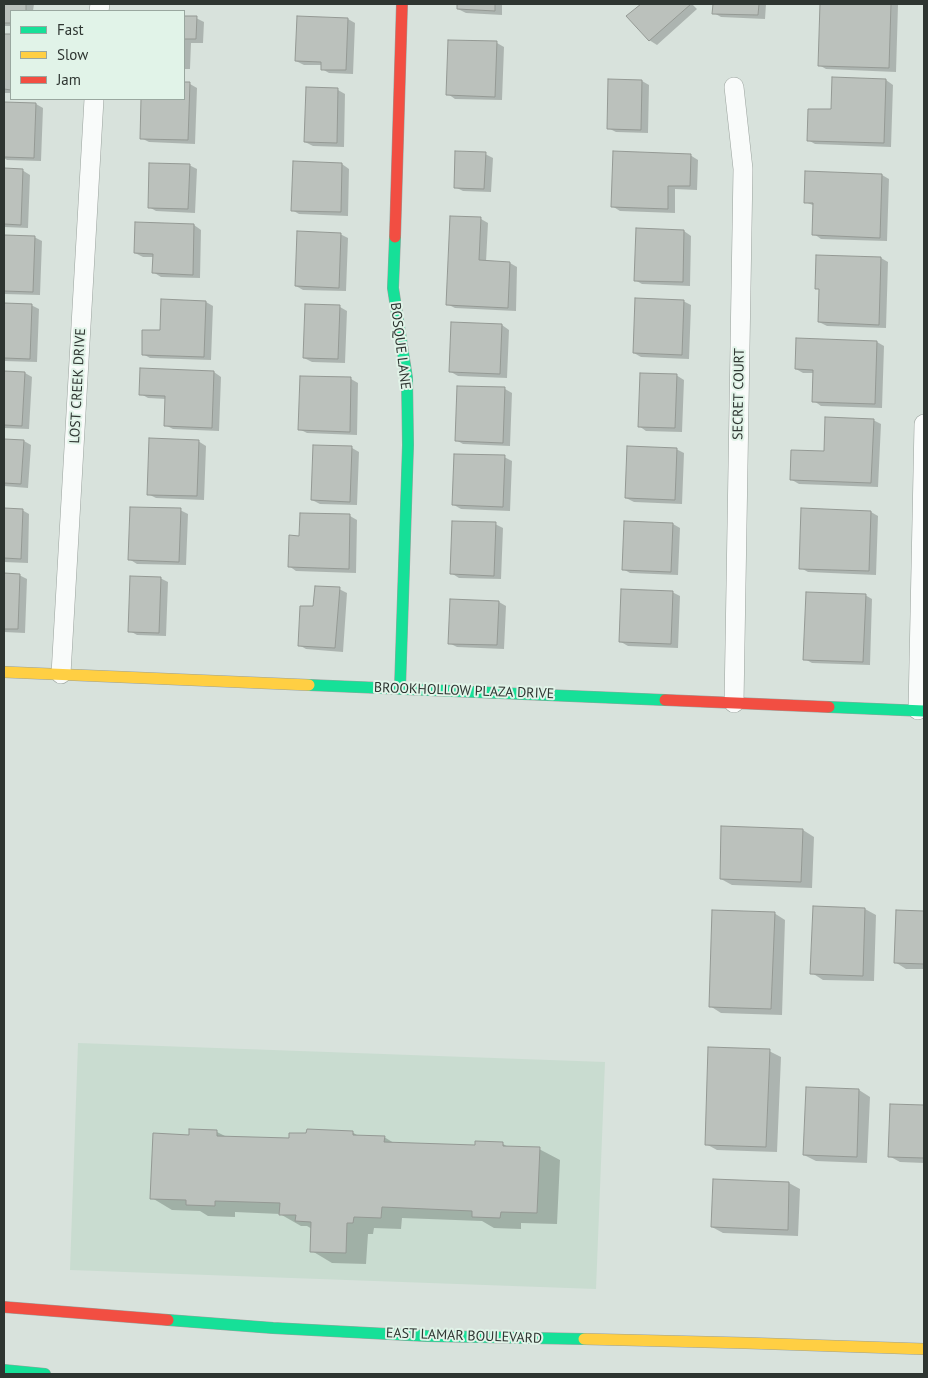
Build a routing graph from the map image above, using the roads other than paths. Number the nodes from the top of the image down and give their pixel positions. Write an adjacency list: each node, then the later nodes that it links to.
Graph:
1 (402, 4): 7 (street, BOSQUE LANE)
2 (734, 87): 8 (street, SECRET COURT)
3 (94, 100): 6 (street, LOST CREEK DRIVE)
4 (924, 424): 9 (street)
5 (4, 672): 6 (street, BROOKHOLLOW PLAZA DRIVE)
6 (61, 674): 7 (street, BROOKHOLLOW PLAZA DRIVE)
7 (400, 688): 8 (street, BROOKHOLLOW PLAZA DRIVE)
8 (734, 703): 9 (street, BROOKHOLLOW PLAZA DRIVE)
9 (921, 710)
10 (4, 1307): 11 (street, EAST LAMAR BOULEVARD)
11 (924, 1349)
12 (4, 1370): 13 (street)
13 (45, 1374)

